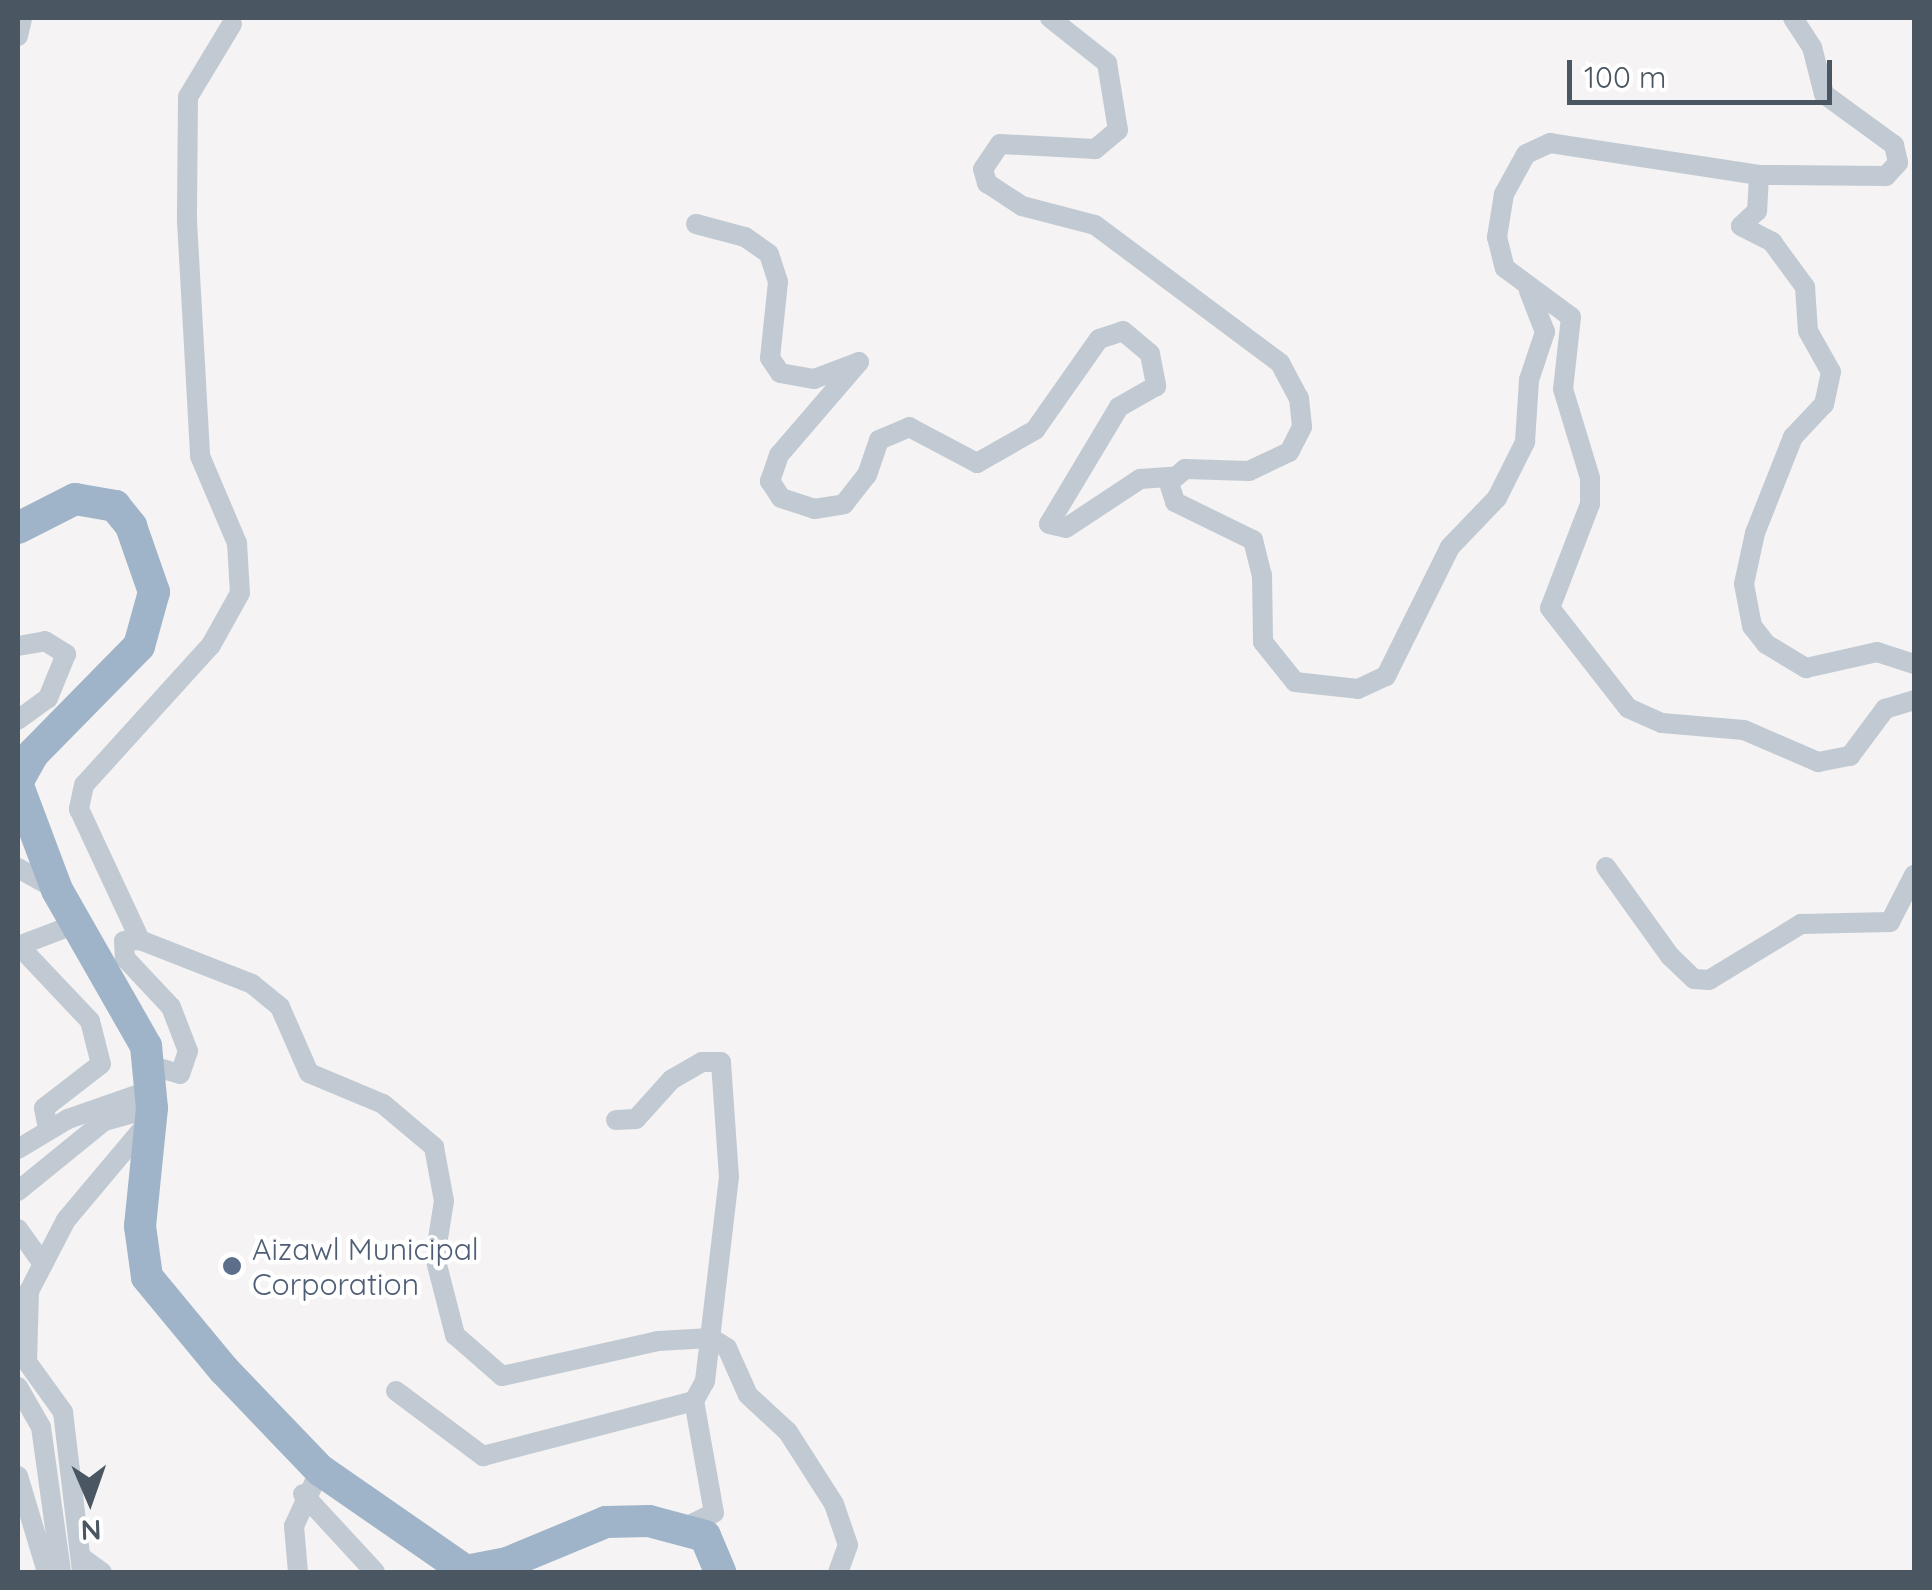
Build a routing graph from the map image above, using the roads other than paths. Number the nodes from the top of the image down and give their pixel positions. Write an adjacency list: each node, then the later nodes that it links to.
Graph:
1 (22, 18): 5 (street)
2 (1050, 18): 9 (street)
3 (1793, 18): 6 (street)
4 (232, 24): 21 (street)
5 (18, 36)
6 (1759, 175): 8 (street); 12 (street)
7 (696, 224): 9 (street)
8 (1529, 291): 9 (street); 13 (street)
9 (1172, 476)
10 (18, 528): 15 (highway)
11 (18, 646): 14 (street)
12 (1914, 664)
13 (1914, 700)
14 (18, 720)
15 (18, 784): 19 (highway)
16 (1606, 867): 18 (street)
17 (18, 868): 19 (street)
18 (1914, 876)
19 (57, 890): 20 (highway)
20 (76, 924): 22 (street); 23 (highway)
21 (140, 940): 23 (street); 32 (street)
22 (19, 947): 25 (street)
23 (151, 1095): 25 (street); 27 (street); 29 (street); 37 (highway)
24 (616, 1120): 32 (street)
25 (48, 1128): 26 (street)
26 (18, 1149)
27 (18, 1191)
28 (18, 1229): 29 (street)
29 (43, 1264): 30 (street)
30 (29, 1291): 31 (street); 39 (street)
31 (18, 1313)
32 (711, 1338): 35 (street); 46 (street)
33 (18, 1387): 41 (street)
34 (396, 1391): 35 (street)
35 (694, 1401): 38 (street)
36 (18, 1476): 40 (street)
37 (311, 1482): 38 (highway); 43 (street); 44 (street)
38 (688, 1526): 45 (highway)
39 (82, 1565): 42 (street)
40 (47, 1572)
41 (61, 1572)
42 (102, 1572)
43 (298, 1572)
44 (376, 1572)
45 (720, 1572)
46 (838, 1572)

